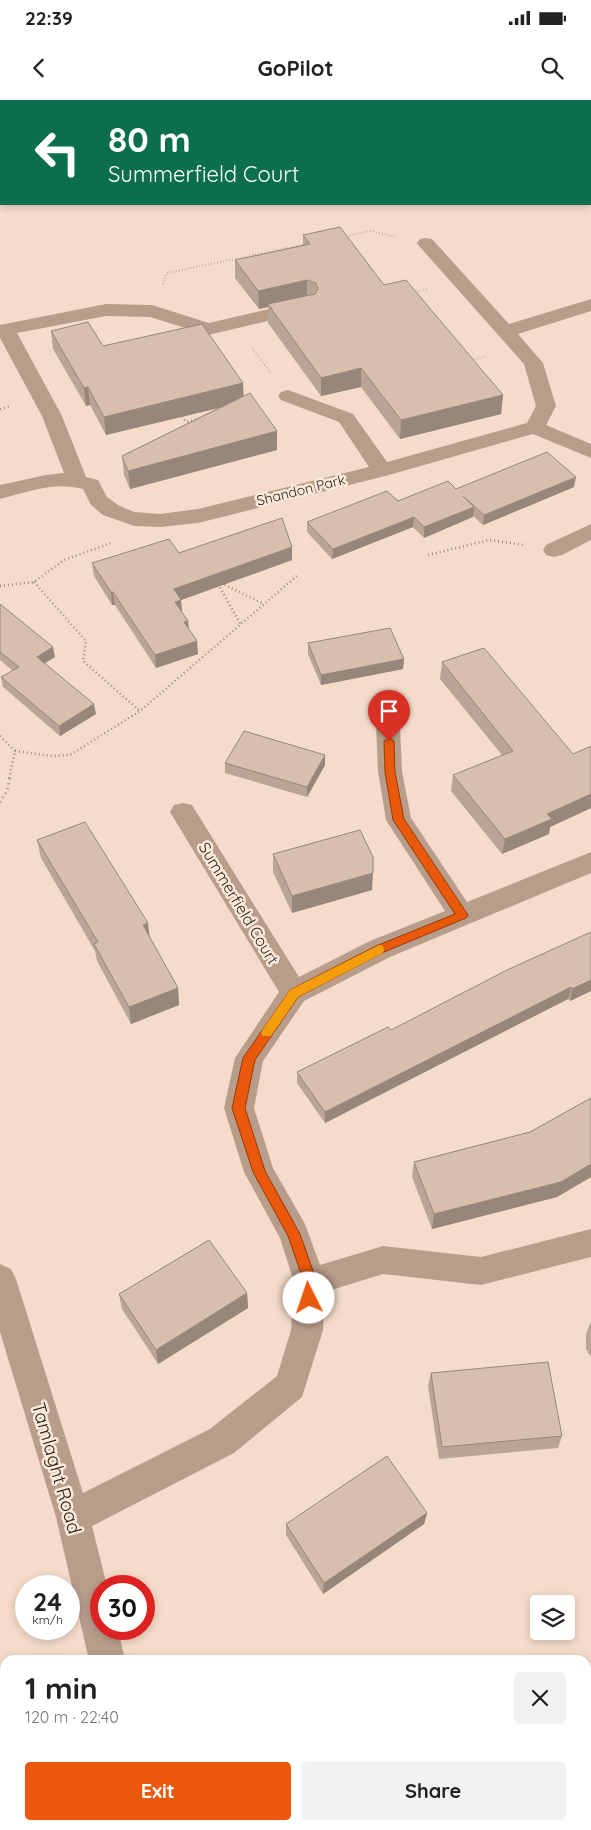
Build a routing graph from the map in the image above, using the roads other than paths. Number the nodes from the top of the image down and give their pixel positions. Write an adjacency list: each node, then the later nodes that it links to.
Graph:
1 (426, 242): 5 (street)
2 (591, 305): 5 (street)
3 (306, 306): 4 (street)
4 (3, 330): 10 (street)
5 (507, 331): 7 (street)
6 (288, 396): 9 (street)
7 (535, 427): 8 (street); 9 (street, Shandon Park)
8 (591, 452)
9 (382, 470): 10 (street, Shandon Park)
10 (77, 480): 11 (street)
11 (0, 492)
12 (591, 531): 13 (street)
13 (554, 550)
14 (388, 726): 17 (street)
15 (183, 812): 18 (street, Summerfield Court)
16 (591, 862): 17 (street)
17 (462, 915): 18 (street)
18 (294, 993): 21 (street)
19 (591, 1242): 21 (street)
20 (0, 1279): 22 (street, Tamlaght Road)
21 (310, 1282): 22 (street)
22 (73, 1517): 23 (street, Tamlaght Road)
23 (106, 1655)

